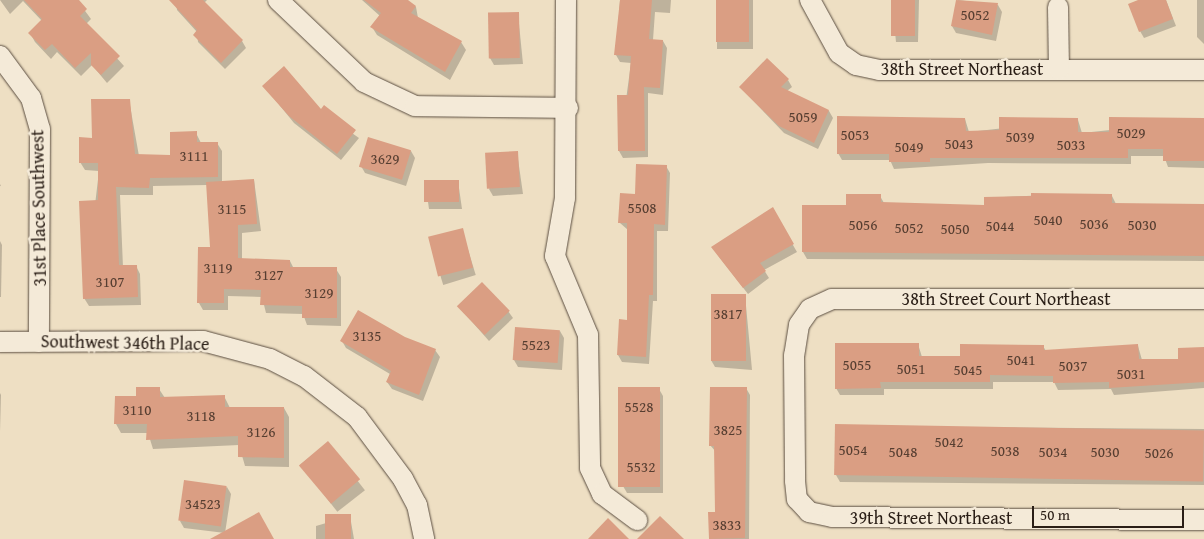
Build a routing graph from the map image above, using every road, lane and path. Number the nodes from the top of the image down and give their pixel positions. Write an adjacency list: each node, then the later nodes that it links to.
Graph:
1 (278, 0): 8 (street)
2 (566, 0): 8 (street)
3 (810, 0): 6 (street, 38th Street Northeast)
4 (1058, 7): 6 (street, 38th Street Northeast)
5 (0, 56): 11 (street, 31st Place Southwest)
6 (1058, 69): 7 (street, 38th Street Northeast)
7 (1204, 70)
8 (568, 108): 13 (street)
9 (1204, 299): 12 (street, 38th Street Court Northeast)
10 (0, 342): 11 (street, Southwest 346th Place)
11 (39, 342): 15 (street, Southwest 346th Place)
12 (808, 512): 14 (street, 39th Street Northeast)
13 (637, 520)
14 (1204, 520)
15 (424, 539)

